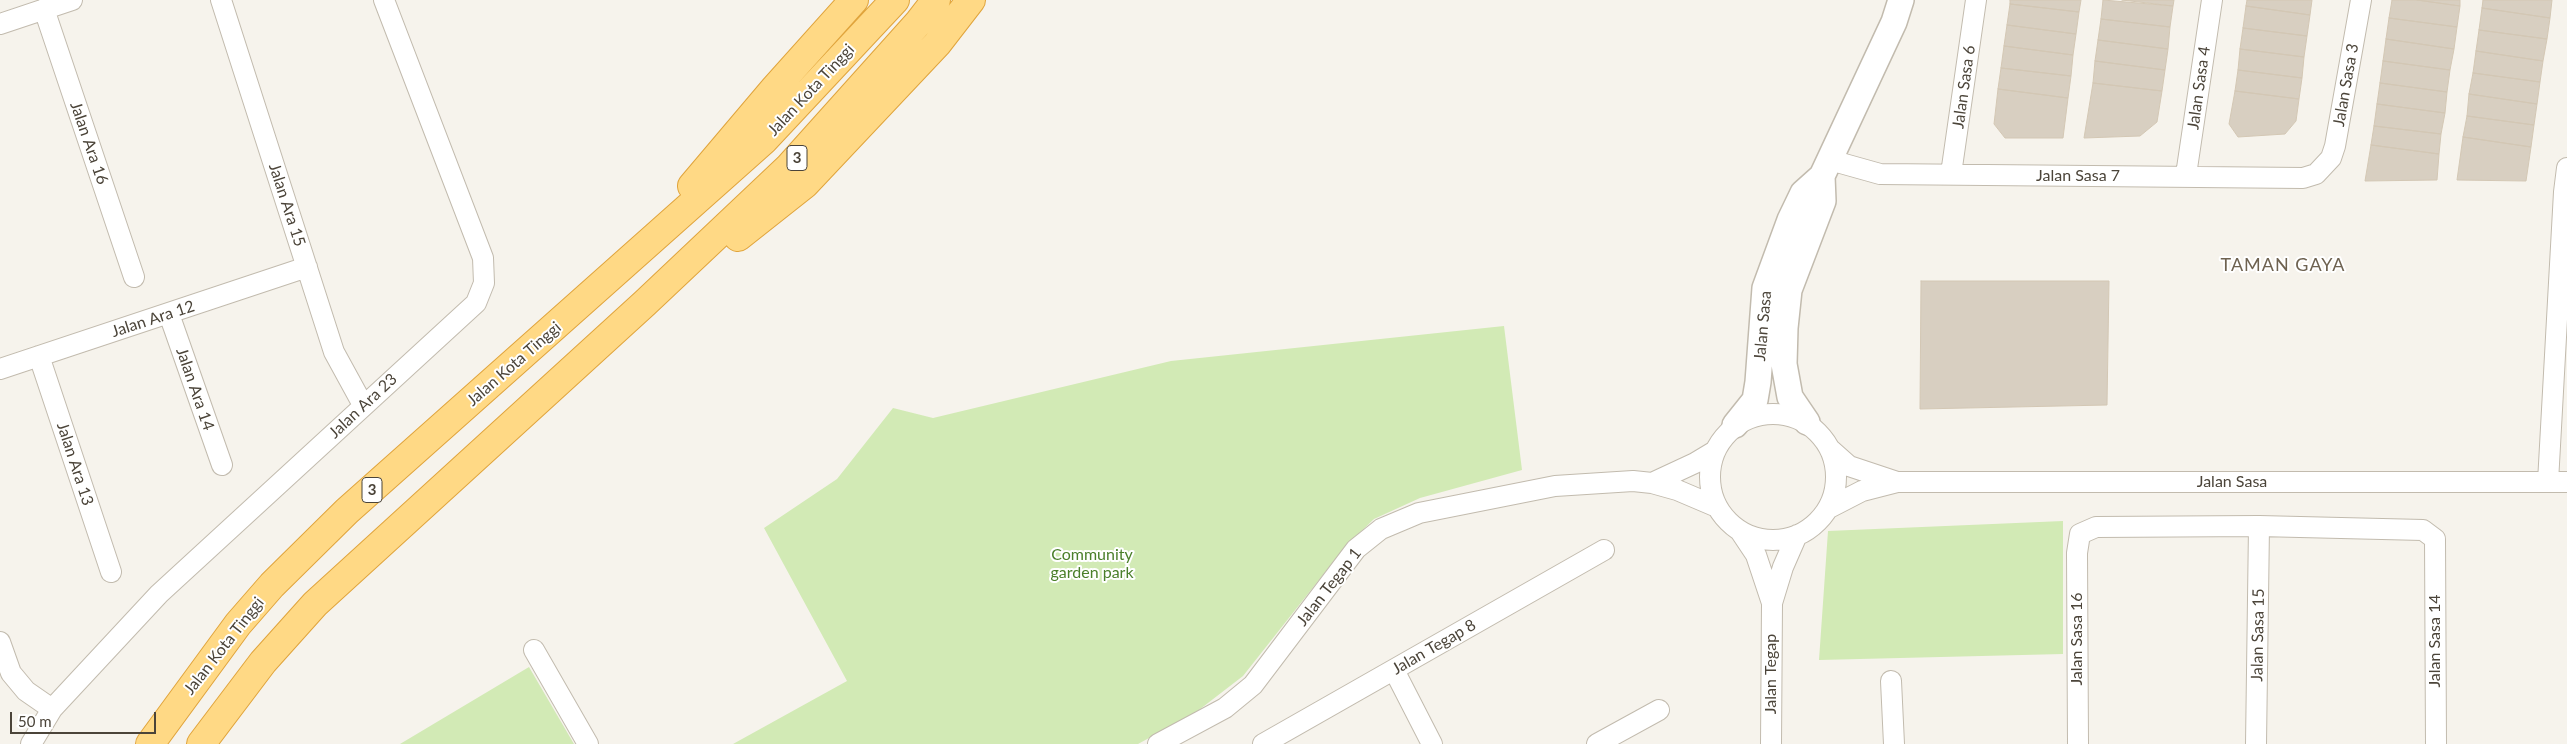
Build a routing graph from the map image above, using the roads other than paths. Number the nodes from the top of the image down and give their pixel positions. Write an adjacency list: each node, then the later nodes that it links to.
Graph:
1 (71, 0): 12 (street)
2 (221, 0): 20 (street, Jalan Ara 15)
3 (384, 0): 26 (street, Jalan Ara 23)
4 (854, 0): 19 (highway)
5 (895, 0): 19 (highway, Jalan Kota Tinggi / 3)
6 (936, 0): 22 (highway, Jalan Kota Tinggi / 3)
7 (971, 0): 22 (highway)
8 (1901, 0): 14 (street, Jalan Sasa)
9 (1976, 0): 17 (street, Jalan Sasa 6)
10 (2212, 0): 18 (street, Jalan Sasa 4)
11 (2361, 0): 15 (street, Jalan Sasa 3)
12 (44, 9): 13 (street); 21 (street, Jalan Ara 16)
13 (0, 24)
14 (1826, 168): 17 (street, Jalan Sasa 7); 27 (street, Jalan Sasa); 28 (street, Jalan Sasa)
15 (2324, 168): 18 (street, Jalan Sasa 7)
16 (2567, 168): 33 (street)
17 (1951, 174): 18 (street, Jalan Sasa 7)
18 (2186, 175)
19 (626, 265): 50 (highway, Jalan Kota Tinggi / 3)
20 (306, 267): 23 (street, Jalan Ara 12); 26 (street, Jalan Ara 15)
21 (134, 277)
22 (644, 303): 51 (highway, Jalan Kota Tinggi / 3)
23 (169, 314): 24 (street, Jalan Ara 12); 31 (street, Jalan Ara 14)
24 (40, 356): 25 (street, Jalan Ara 12); 41 (street, Jalan Ara 13)
25 (0, 369)
26 (363, 405): 47 (street, Jalan Ara 23)
27 (1807, 422): 28 (street); 29 (street)
28 (1735, 425): 30 (street)
29 (1831, 450): 32 (street, Jalan Sasa); 36 (street)
30 (1715, 451): 34 (street, Jalan Tegap 1); 35 (street)
31 (222, 464)
32 (1897, 482): 33 (street, Jalan Sasa); 36 (street, Jalan Sasa)
33 (2557, 482)
34 (1652, 483): 35 (street, Jalan Tegap 1); 53 (street, Jalan Tegap 1)
35 (1717, 507): 38 (street)
36 (1829, 508): 39 (street)
37 (2259, 526): 59 (street, Jalan Sasa 16); 60 (street, Jalan Sasa 15); 61 (street, Jalan Sasa 14)
38 (1740, 532): 39 (street); 42 (street, Jalan Tegap)
39 (1797, 536): 42 (street, Jalan Tegap)
40 (1604, 550): 45 (street, Jalan Tegap 8)
41 (112, 572)
42 (1772, 603): 57 (street, Jalan Tegap)
43 (0, 642): 47 (street)
44 (534, 650): 52 (street)
45 (1394, 670): 54 (street, Jalan Tegap 8); 55 (street)
46 (1891, 681): 58 (street)
47 (52, 709): 49 (street, Jalan Ara 23)
48 (1659, 710): 56 (street)
49 (31, 744)
50 (150, 744)
51 (201, 744)
52 (588, 744)
53 (1158, 744)
54 (1263, 744)
55 (1432, 744)
56 (1597, 744)
57 (1771, 744)
58 (1894, 744)
59 (2078, 744)
60 (2256, 744)
61 (2436, 744)

